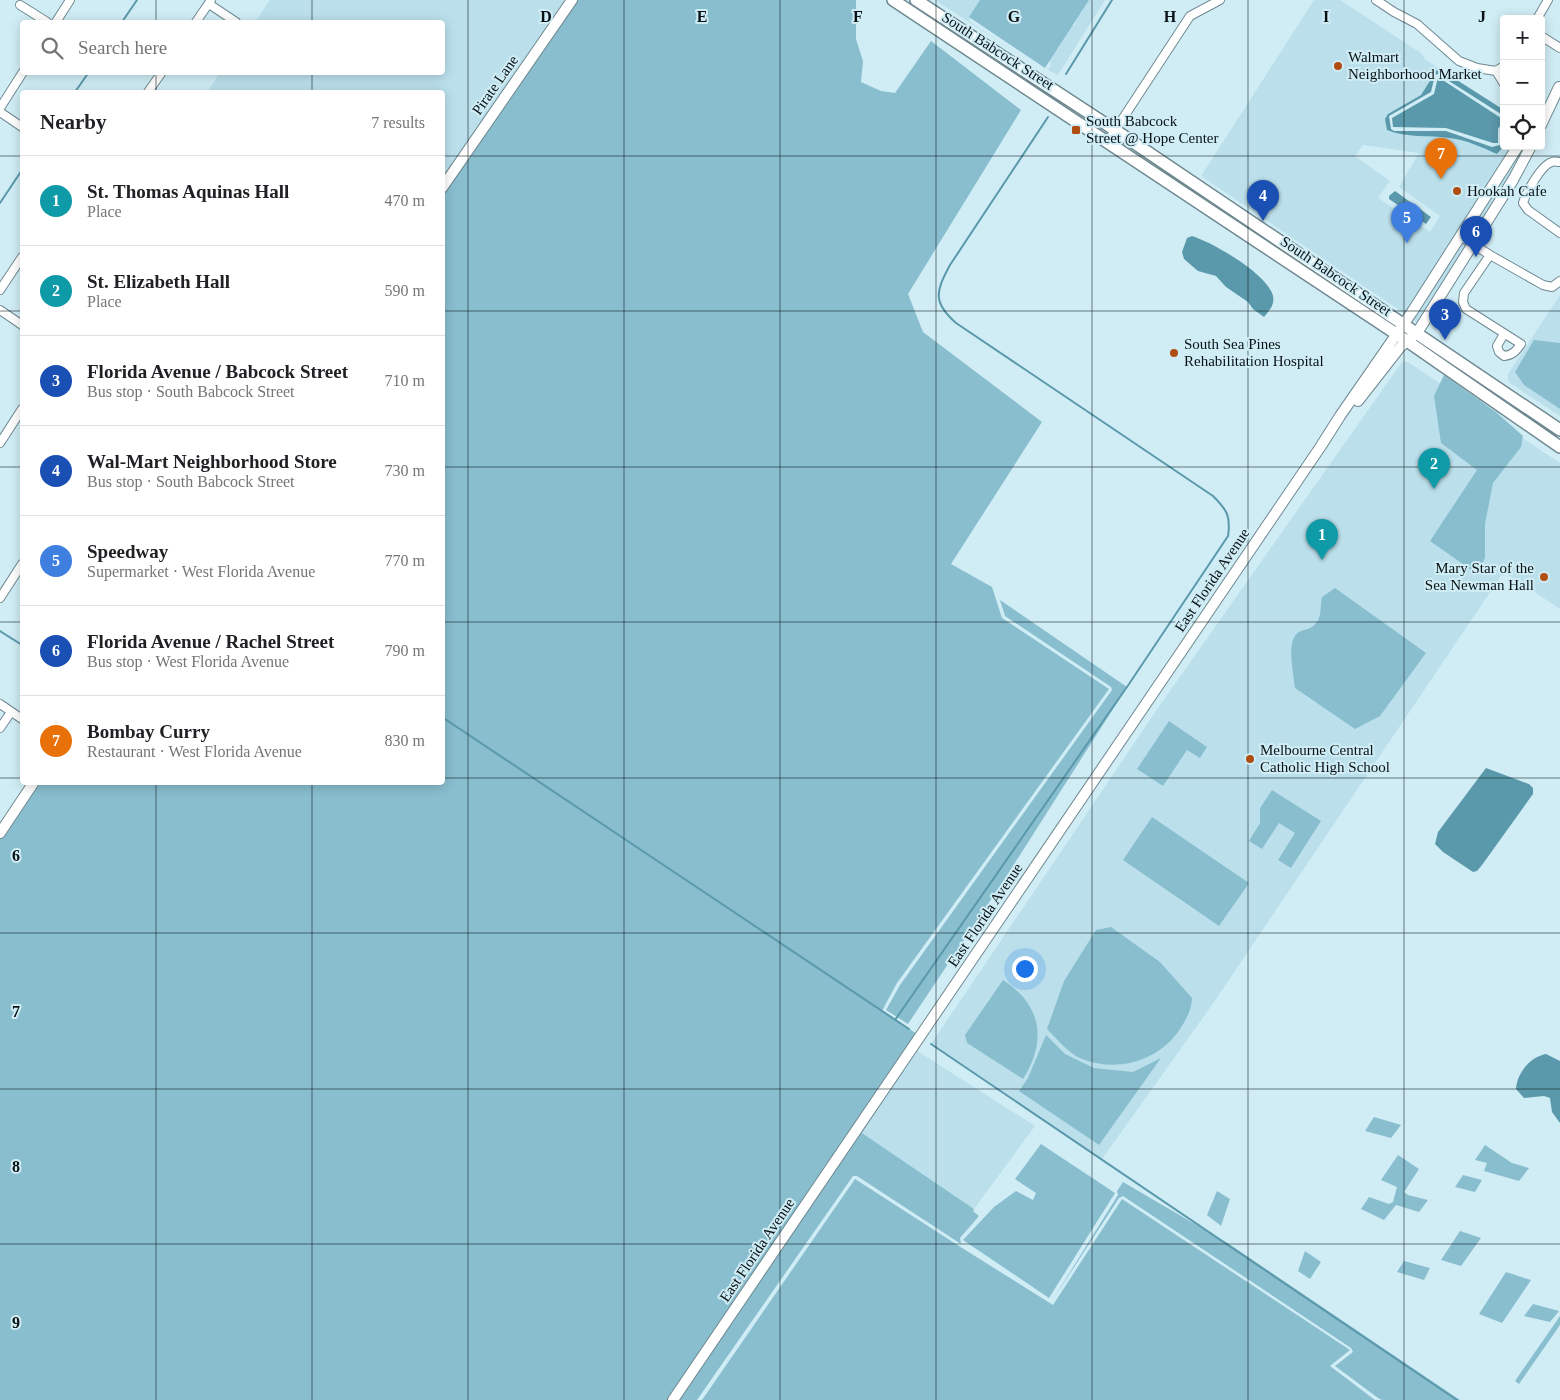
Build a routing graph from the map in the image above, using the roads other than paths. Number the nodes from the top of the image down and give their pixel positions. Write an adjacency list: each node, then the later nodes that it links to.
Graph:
1 (70, 0): 12 (street)
2 (572, 0): 34 (street, Pirate Lane)
3 (893, 0): 30 (main road, South Babcock Street)
4 (916, 0): 29 (main road, South Babcock Street)
5 (1376, 0): 18 (street)
6 (1548, 0): 10 (street)
7 (1218, 1): 29 (street)
8 (210, 2): 13 (street); 14 (street)
9 (20, 5): 11 (street)
10 (1539, 15)
11 (44, 20)
12 (57, 20)
13 (197, 20)
14 (233, 20)
15 (1545, 39): 16 (street)
16 (1560, 48)
17 (1500, 68): 18 (street)
18 (1496, 71): 21 (street)
19 (21, 75): 25 (street)
20 (160, 75): 23 (street)
21 (1500, 78)
22 (1560, 87): 24 (street); 27 (street)
23 (149, 90)
24 (1545, 105)
25 (0, 108)
26 (0, 112): 28 (street)
27 (1545, 117)
28 (20, 126)
29 (1115, 130): 30 (street); 44 (main road, South Babcock Street)
30 (1108, 141): 44 (main road, South Babcock Street)
31 (1515, 150): 36 (street, East Florida Avenue)
32 (1529, 150): 37 (street)
33 (1560, 162): 35 (street)
34 (445, 184)
35 (1560, 233)
36 (1460, 236): 37 (street); 44 (street, East Florida Avenue)
37 (1473, 245): 38 (street); 45 (street)
38 (1490, 255): 40 (street); 46 (street)
39 (20, 259): 41 (street)
40 (1560, 281)
41 (0, 290)
42 (0, 310): 43 (street)
43 (20, 324)
44 (1402, 333): 45 (main road, South Babcock Street); 50 (main road, South Babcock Street); 59 (street, East Florida Avenue)
45 (1417, 333): 48 (main road, South Babcock Street)
46 (1504, 334)
47 (20, 412): 49 (street)
48 (1560, 430)
49 (0, 443)
50 (1560, 447)
51 (20, 567): 52 (street)
52 (0, 598)
53 (0, 704): 54 (street)
54 (11, 712): 55 (street); 56 (street)
55 (20, 718)
56 (0, 728)
57 (32, 785): 58 (street)
58 (0, 832)
59 (673, 1400)

